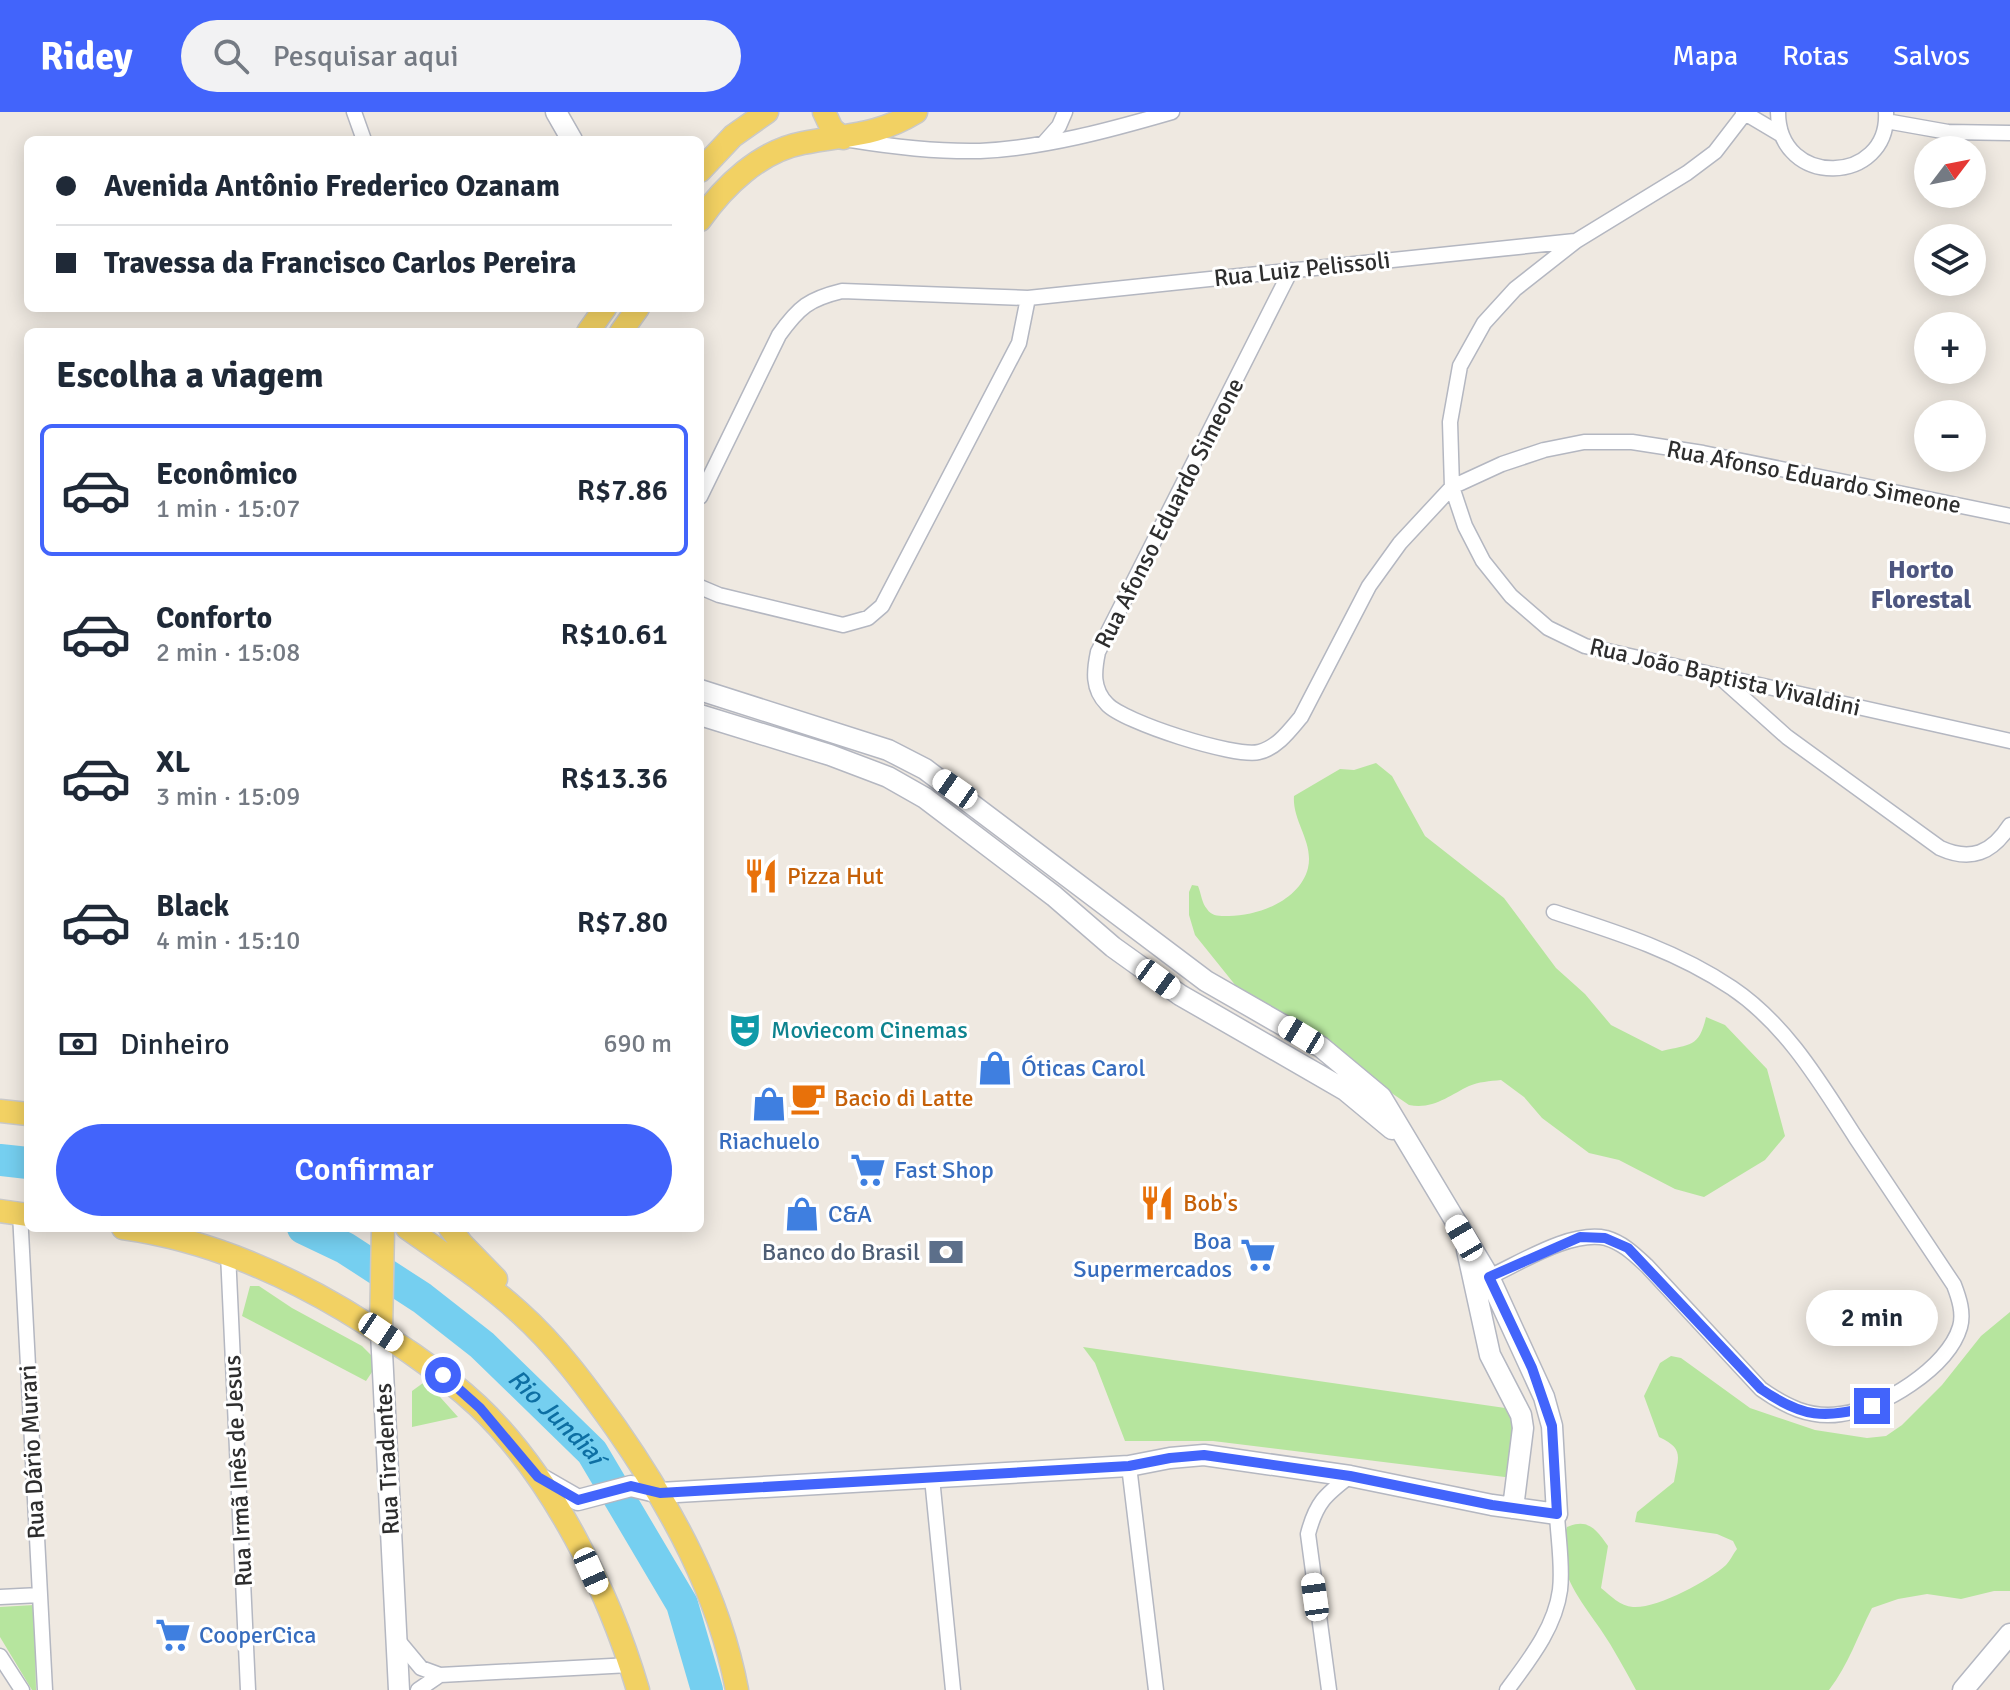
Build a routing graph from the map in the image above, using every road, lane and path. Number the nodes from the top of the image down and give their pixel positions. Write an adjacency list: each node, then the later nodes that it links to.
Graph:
1 (354, 112): 13 (street)
2 (556, 112): 14 (street)
3 (767, 112): 17 (main road)
4 (824, 112): 15 (main road)
5 (916, 112): 15 (main road)
6 (1065, 112): 16 (street)
7 (1172, 112): 16 (street)
8 (1744, 112): 12 (street); 19 (street, Rua João Baptista Vivaldini)
9 (1778, 112): 12 (street)
10 (1886, 116): 11 (street); 12 (street)
11 (2010, 133)
12 (1780, 134)
13 (363, 136)
14 (570, 136)
15 (843, 138): 16 (street); 18 (main road)
16 (1044, 143)
17 (704, 167)
18 (704, 214)
19 (1576, 241): 20 (street, Rua Luiz Pelissoli); 22 (street, Rua João Baptista Vivaldini)
20 (1291, 270): 21 (street, Rua Luiz Pelissoli); 22 (street, Rua Afonso Eduardo Simeone)
21 (1028, 298): 23 (street, Rua Luiz Pelissoli); 25 (street)
22 (1452, 487): 24 (street, Rua Afonso Eduardo Simeone); 26 (street, Rua João Baptista Vivaldini)
23 (704, 489)
24 (2010, 516)
25 (704, 589)
26 (1722, 678): 29 (street, Rua João Baptista Vivaldini); 32 (street)
27 (704, 691): 31 (street)
28 (704, 716): 30 (street)
29 (2010, 741)
30 (888, 777): 31 (street); 35 (street)
31 (955, 789): 33 (street)
32 (2010, 825)
33 (1097, 897): 35 (street); 36 (street)
34 (1554, 912): 48 (street)
35 (1113, 947): 37 (street)
36 (1261, 1012): 37 (street); 40 (street)
37 (1308, 1069): 40 (street)
38 (0, 1111): 39 (main road)
39 (24, 1114)
40 (1406, 1142): 46 (street)
41 (16, 1213): 62 (street, Rua Dário Murari)
42 (149, 1232): 47 (main road)
43 (383, 1232): 50 (main road, Rua Tiradentes)
44 (412, 1232): 49 (main road)
45 (453, 1232): 49 (main road)
46 (1464, 1238): 48 (street); 51 (street)
47 (228, 1253): 50 (main road); 71 (street, Rua Irmã Inês de Jesus)
48 (1489, 1277): 52 (street)
49 (517, 1310): 53 (main road)
50 (381, 1332): 56 (main road); 65 (street, Rua Tiradentes)
51 (1504, 1384): 52 (street); 60 (street)
52 (1544, 1397): 61 (street)
53 (635, 1455): 58 (main road); 59 (main road)
54 (1129, 1466): 55 (street); 57 (street); 77 (street)
55 (1350, 1476): 60 (street); 78 (street)
56 (538, 1477): 58 (street); 67 (main road)
57 (932, 1478): 59 (street); 76 (street)
58 (631, 1486): 59 (street)
59 (660, 1493): 75 (main road)
60 (1513, 1508): 61 (street)
61 (1557, 1514): 79 (street)
62 (40, 1595): 63 (street); 70 (street, Rua Dário Murari)
63 (0, 1597)
64 (2010, 1634): 80 (street)
65 (396, 1638): 68 (street); 72 (street, Rua Tiradentes)
66 (0, 1656): 69 (street)
67 (630, 1665): 68 (street); 74 (main road)
68 (440, 1675): 73 (street)
69 (22, 1690)
70 (45, 1690)
71 (248, 1690)
72 (399, 1690)
73 (418, 1690)
74 (638, 1690)
75 (737, 1690)
76 (953, 1690)
77 (1156, 1690)
78 (1329, 1690)
79 (1507, 1690)
80 (1963, 1690)

